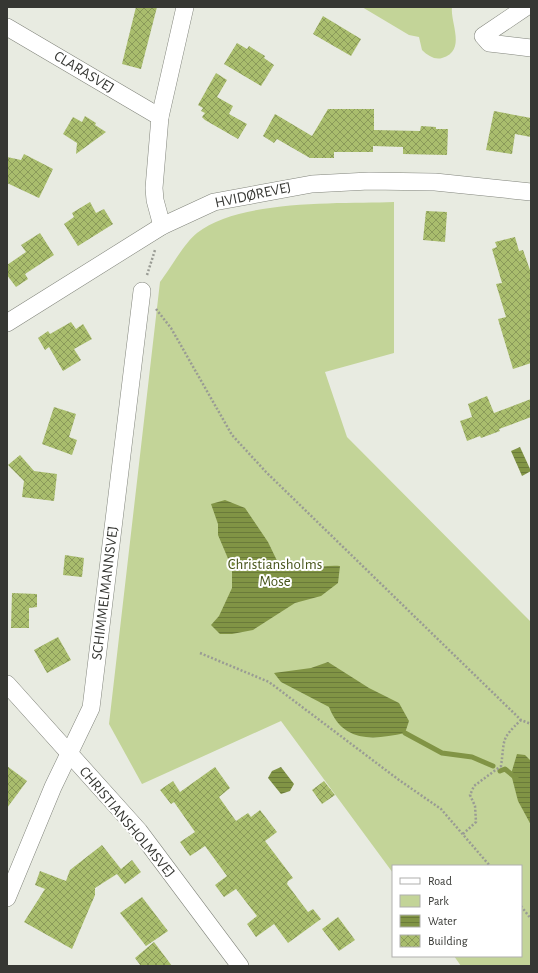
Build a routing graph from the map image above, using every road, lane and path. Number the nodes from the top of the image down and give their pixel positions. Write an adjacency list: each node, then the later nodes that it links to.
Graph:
1 (185, 7): 5 (street)
2 (526, 7): 4 (street)
3 (7, 27): 5 (street, CLARASVEJ)
4 (531, 48)
5 (160, 117): 7 (street)
6 (531, 192): 7 (street, HVIDØREVEJ)
7 (162, 226): 8 (path); 9 (street, HVIDØREVEJ)
8 (142, 291): 12 (path); 14 (street, SCHIMMELMANNSVEJ)
9 (7, 323)
10 (200, 653): 15 (path)
11 (7, 684): 14 (street, CHRISTIANSHOLMSVEJ)
12 (521, 720): 13 (path); 15 (path)
13 (531, 724)
14 (69, 753): 17 (street, SCHIMMELMANNSVEJ); 21 (street, CHRISTIANSHOLMSVEJ)
15 (462, 834): 16 (path)
16 (489, 865)
17 (11, 878): 18 (street, SCHIMMELMANNSVEJ)
18 (7, 898)
19 (522, 907): 20 (path)
20 (531, 918)
21 (240, 966)

